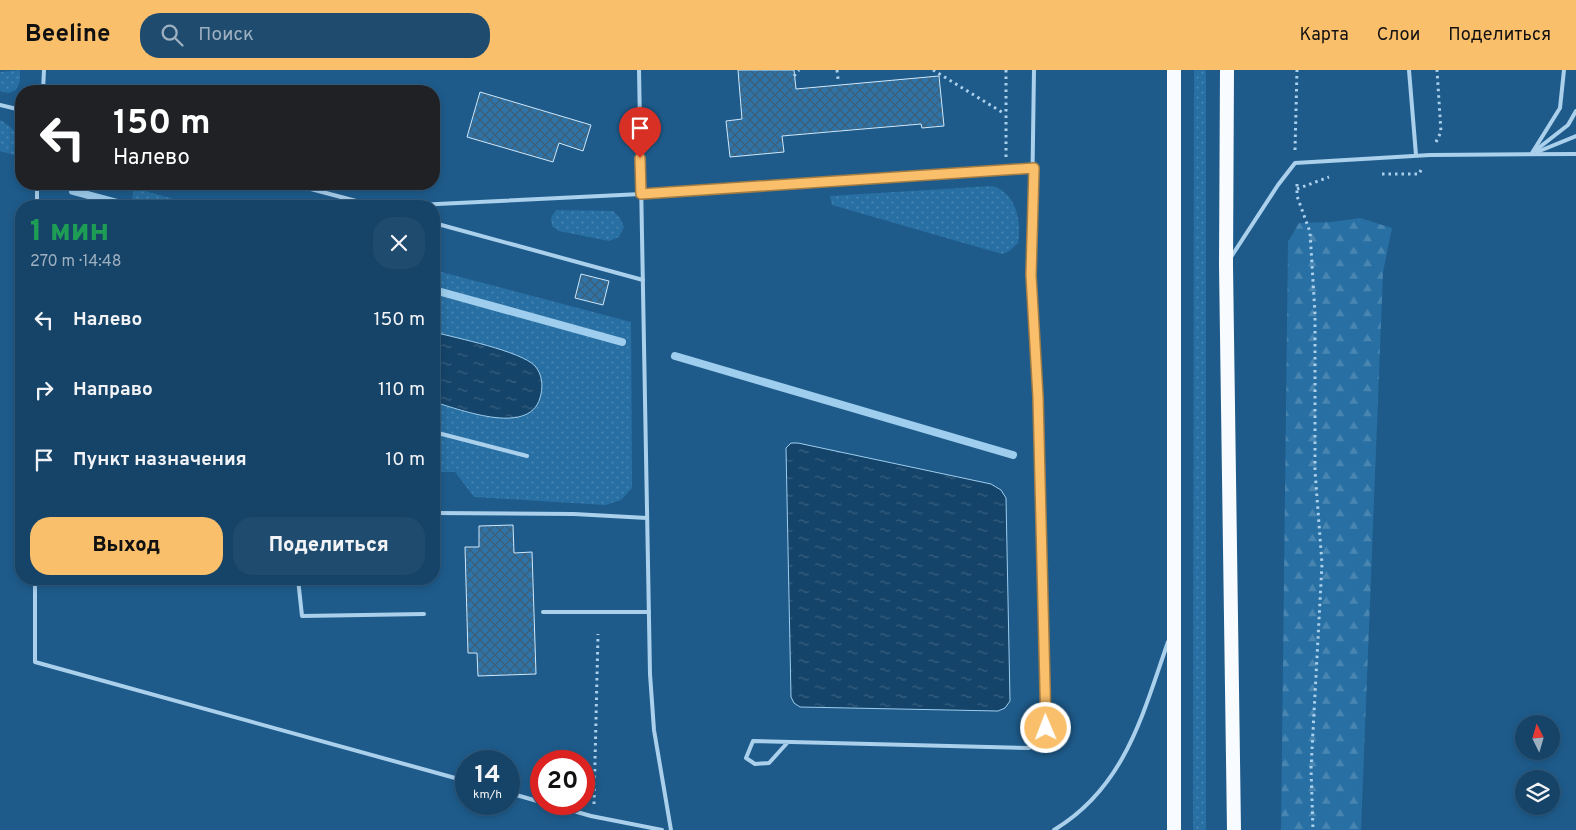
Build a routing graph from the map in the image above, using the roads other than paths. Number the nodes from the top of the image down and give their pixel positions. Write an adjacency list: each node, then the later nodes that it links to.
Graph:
1 (44, 70): 8 (lane)
2 (639, 70): 18 (lane)
3 (1034, 70): 16 (lane)
4 (1174, 70): 33 (highway)
5 (1227, 70): 22 (highway)
6 (1409, 70): 15 (lane)
7 (1564, 70): 13 (lane)
8 (43, 85)
9 (0, 105): 10 (lane)
10 (15, 109)
11 (1576, 111): 13 (lane)
12 (1576, 136): 13 (lane)
13 (1532, 153): 14 (lane); 15 (lane)
14 (1576, 154)
15 (1416, 155): 22 (lane)
16 (1034, 168): 18 (lane); 34 (lane)
17 (315, 190): 19 (lane)
18 (641, 194): 20 (lane); 23 (lane)
19 (352, 200)
20 (440, 204)
21 (440, 224): 23 (lane)
22 (1226, 265): 41 (highway)
23 (642, 280): 27 (lane)
24 (440, 434): 25 (lane)
25 (527, 456)
26 (440, 512): 27 (lane)
27 (647, 518): 31 (lane)
28 (35, 585): 35 (lane)
29 (299, 585): 32 (lane)
30 (543, 612): 31 (lane)
31 (649, 612): 38 (lane)
32 (424, 614)
33 (1173, 628): 39 (lane); 40 (highway)
34 (788, 742): 34 (lane)
35 (455, 778)
36 (587, 815): 37 (lane)
37 (662, 830)
38 (671, 830)
39 (1054, 830)
40 (1174, 830)
41 (1234, 830)

